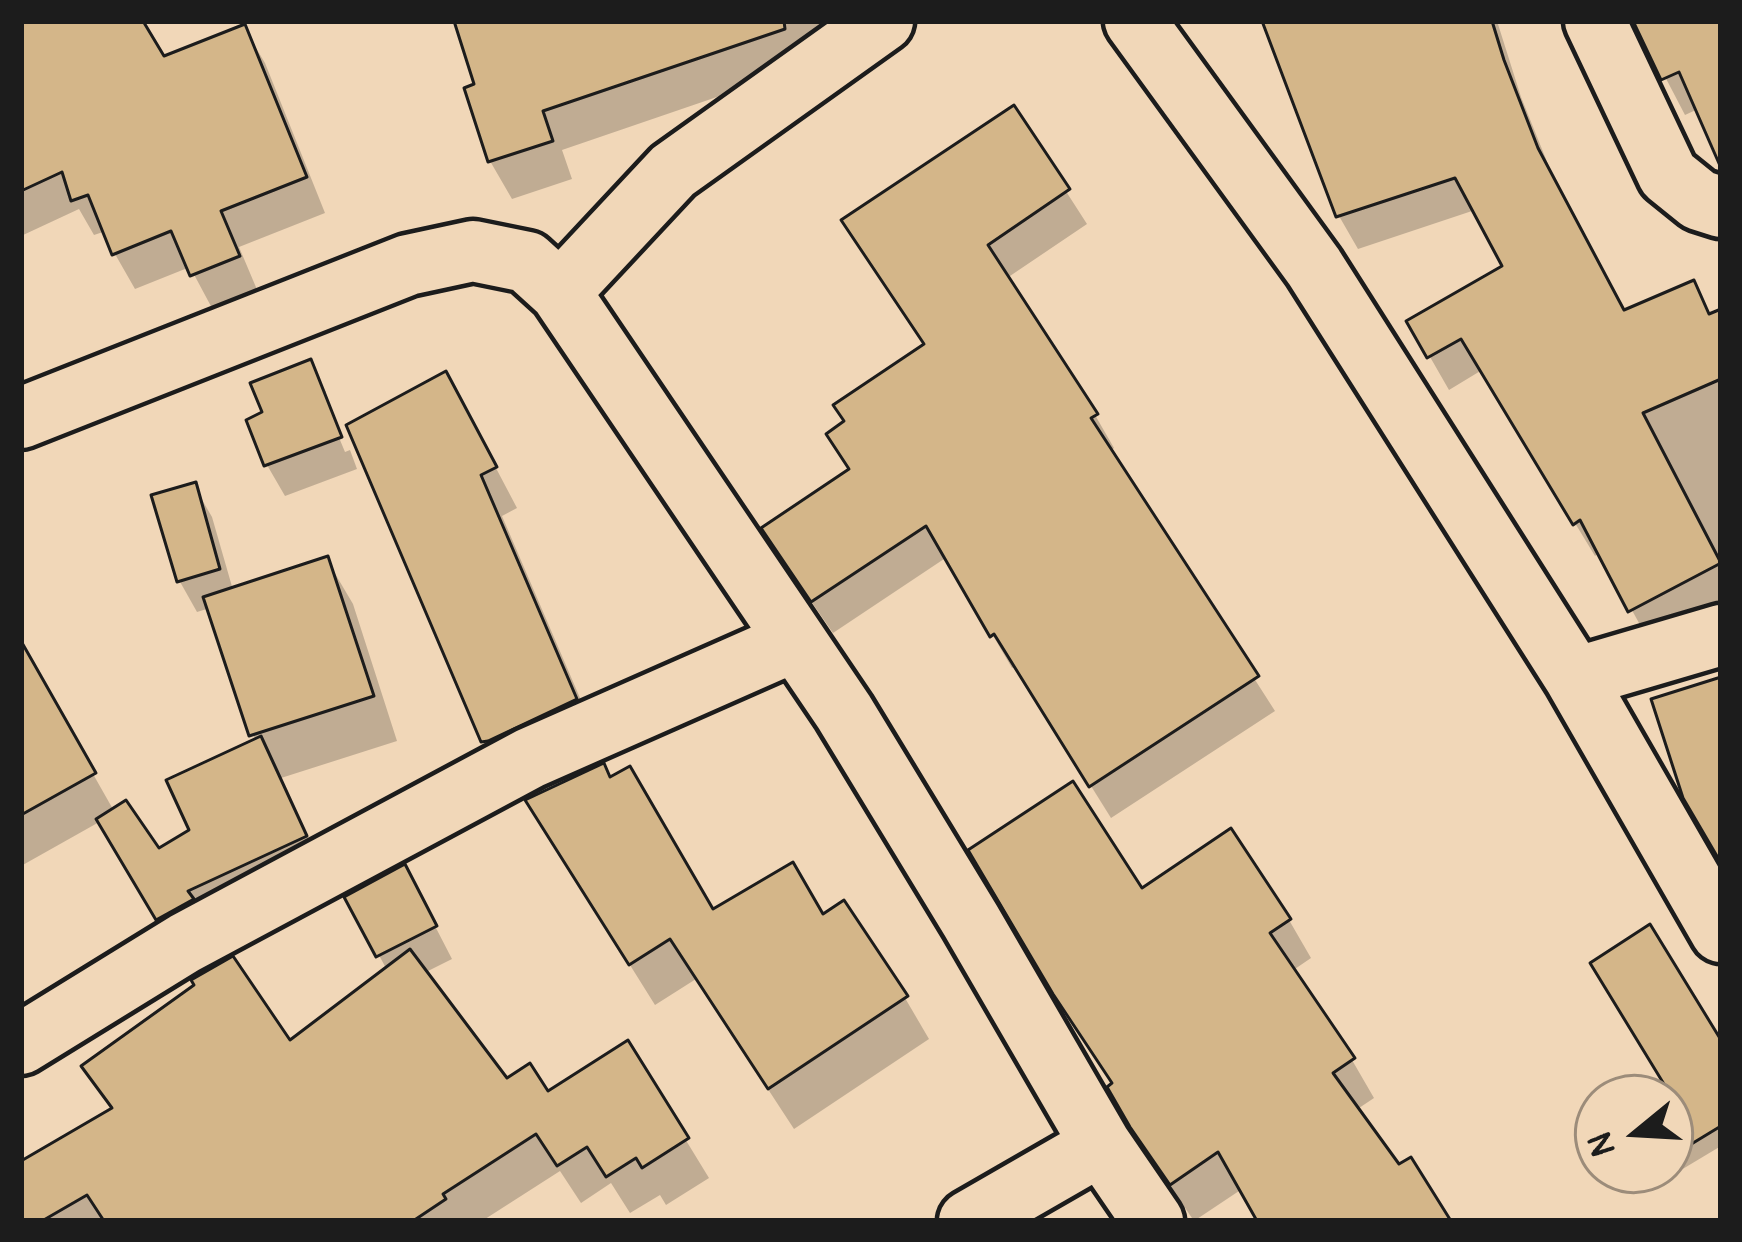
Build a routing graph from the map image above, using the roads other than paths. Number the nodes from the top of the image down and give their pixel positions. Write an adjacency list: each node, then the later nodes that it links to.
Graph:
1 (884, 21): 5 (street)
2 (1135, 21): 9 (street)
3 (1595, 21): 4 (street)
4 (1721, 206)
5 (560, 292): 6 (street); 8 (street)
6 (21, 418)
7 (1721, 635): 9 (street)
8 (795, 641): 11 (street); 12 (street)
9 (1575, 678): 10 (street)
10 (1721, 932)
11 (21, 1044)
12 (1101, 1145): 13 (street); 14 (street)
13 (969, 1221)
14 (1153, 1221)

